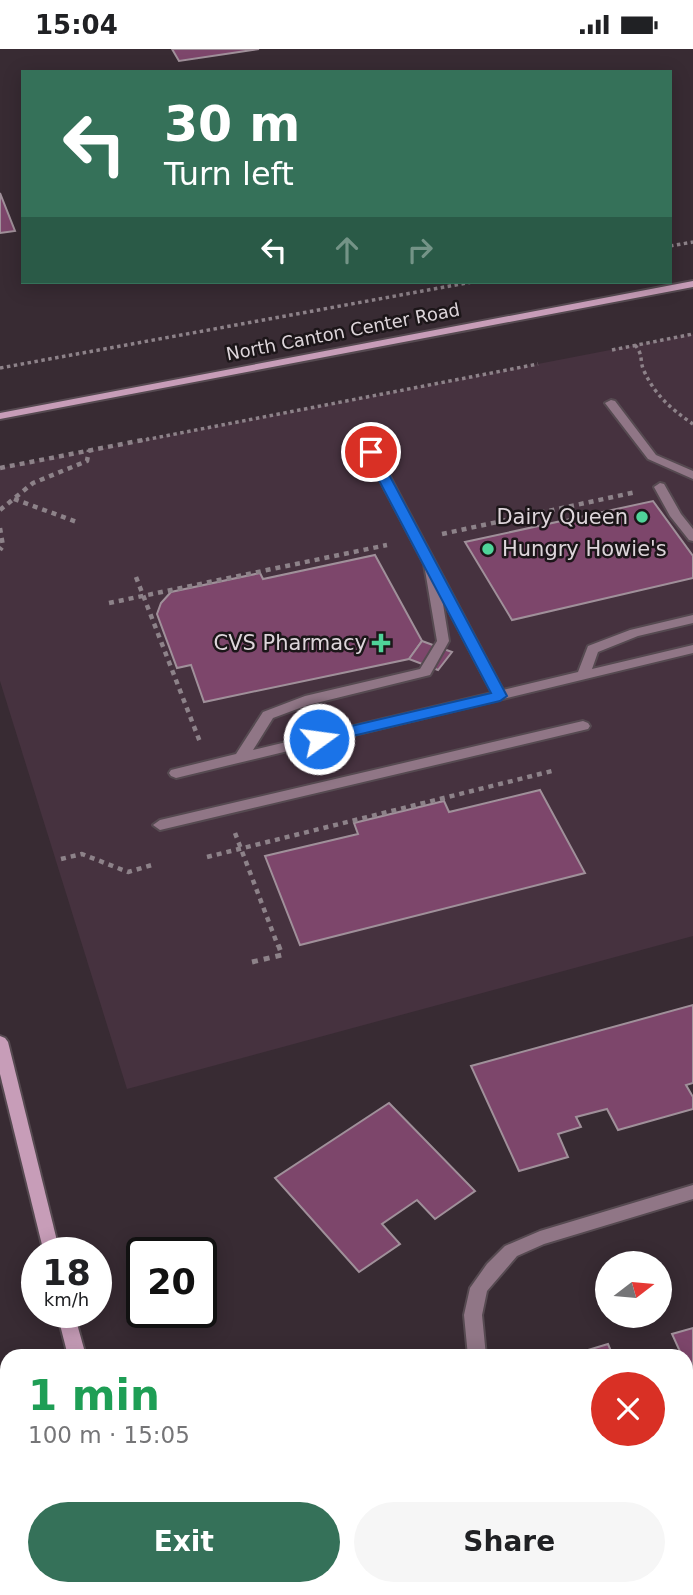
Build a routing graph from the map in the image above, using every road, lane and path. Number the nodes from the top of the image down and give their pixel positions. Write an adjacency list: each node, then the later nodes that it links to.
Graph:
1 (693, 241): 2 (path)
2 (672, 246)
3 (461, 284): 9 (path)
4 (693, 284): 11 (main road, North Canton Center Road)
5 (693, 334): 6 (path)
6 (635, 345): 7 (path); 12 (path)
7 (612, 350)
8 (538, 364): 13 (path)
9 (0, 368)
10 (611, 403): 16 (street)
11 (0, 416)
12 (693, 424)
13 (89, 450): 15 (path); 19 (path)
14 (371, 452): 27 (street)
15 (0, 468)
16 (693, 475)
17 (660, 487): 24 (street)
18 (637, 492): 23 (path)
19 (13, 499): 20 (path); 21 (path)
20 (0, 510)
21 (77, 522)
22 (0, 528): 26 (path)
23 (438, 535)
24 (693, 537)
25 (387, 545): 29 (path)
26 (0, 550)
27 (430, 564): 34 (street); 37 (street)
28 (136, 577): 29 (path)
29 (142, 595): 30 (path); 36 (path)
30 (109, 603)
31 (693, 619): 33 (street)
32 (693, 649): 33 (street)
33 (583, 675): 34 (street)
34 (500, 696): 37 (street)
35 (583, 726): 40 (street)
36 (202, 749)
37 (241, 757): 39 (street)
38 (552, 771): 42 (path)
39 (176, 773)
40 (160, 825)
41 (233, 825): 42 (path)
42 (241, 848): 43 (path); 46 (path)
43 (207, 857)
44 (61, 859): 45 (path)
45 (152, 866)
46 (252, 962)
47 (0, 1042): 49 (main road)
48 (693, 1192): 52 (street)
49 (48, 1237)
50 (70, 1328): 51 (main road)
51 (75, 1349)
52 (476, 1349)

